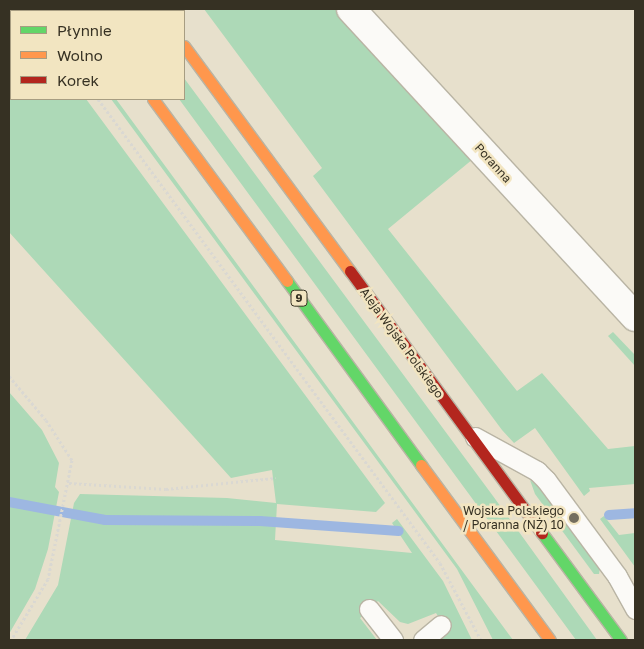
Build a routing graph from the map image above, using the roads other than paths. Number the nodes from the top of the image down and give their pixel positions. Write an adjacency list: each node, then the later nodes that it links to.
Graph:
1 (351, 9): 4 (street, Poranna)
2 (185, 47): 5 (main road, Aleja Wojska Polskiego)
3 (153, 100): 11 (main road, 9)
4 (635, 317)
5 (470, 435): 7 (lane); 12 (main road, Aleja Wojska Polskiego)
6 (369, 609): 9 (lane)
7 (635, 609)
8 (441, 625): 10 (lane)
9 (393, 640)
10 (423, 640)
11 (550, 640)
12 (621, 640)

